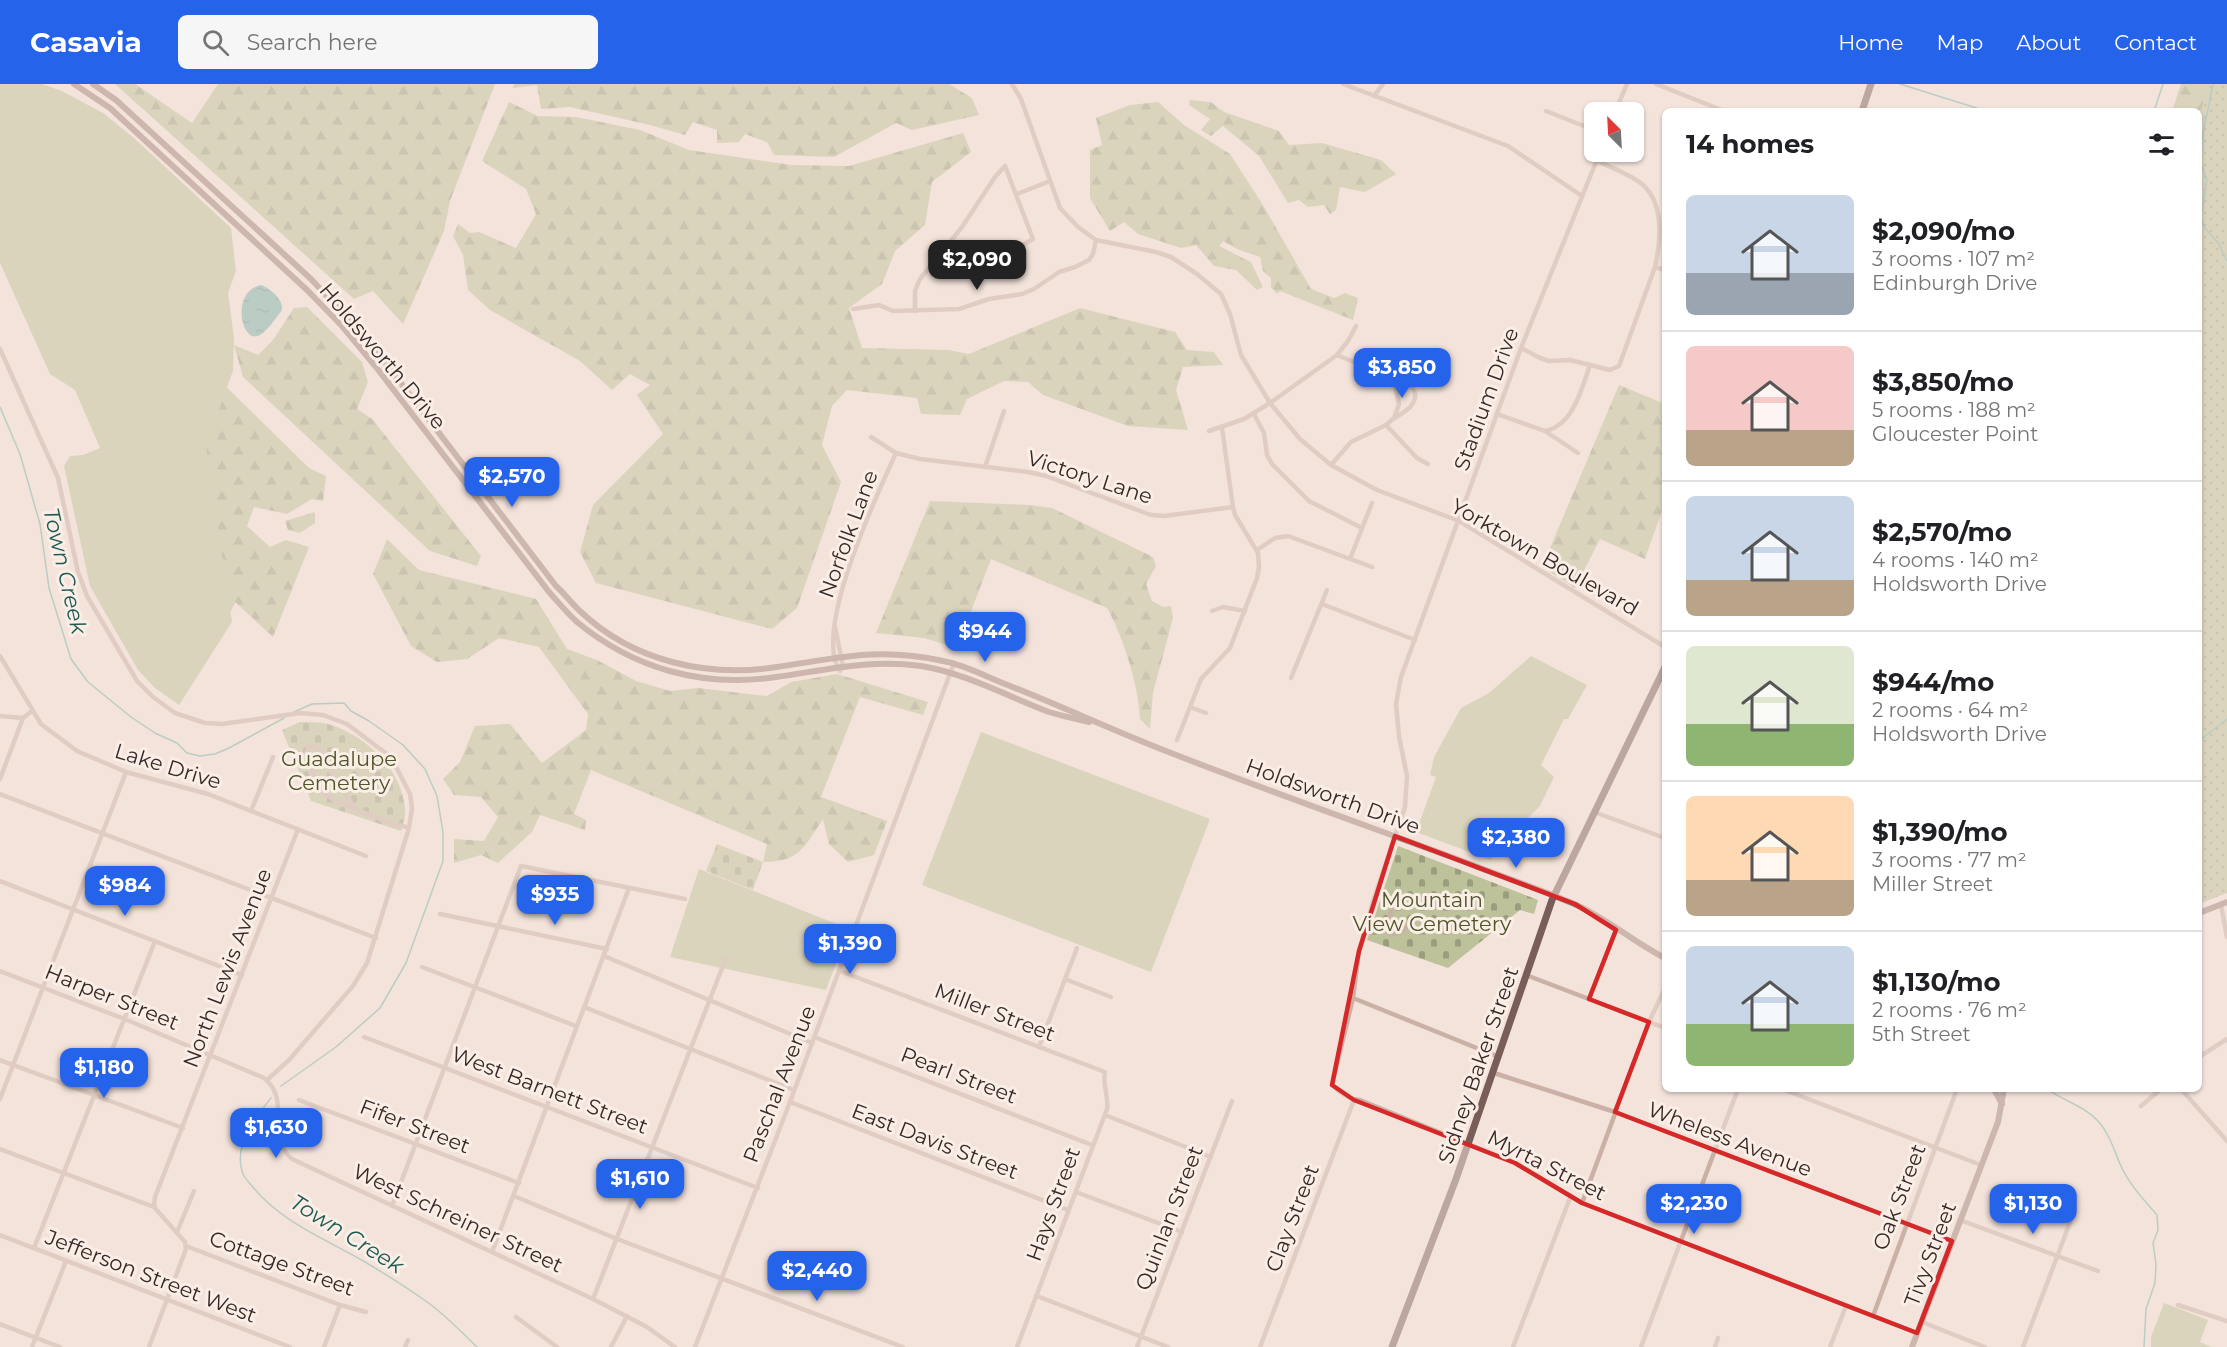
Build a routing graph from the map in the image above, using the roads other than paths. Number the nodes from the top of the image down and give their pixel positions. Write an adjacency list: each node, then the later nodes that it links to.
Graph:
1 (74, 84): 22 (main road, Holdsworth Drive)
2 (93, 84): 21 (main road, Holdsworth Drive)
3 (1012, 84): 17 (street, Yorktown Boulevard)
4 (1343, 84): 9 (street)
5 (1383, 84): 9 (street)
6 (1627, 84): 10 (street)
7 (1656, 84): 11 (street)
8 (1871, 84): 12 (main road)
9 (1374, 96): 19 (street)
10 (1620, 102)
11 (1716, 108)
12 (1863, 108)
13 (1546, 111): 14 (street)
14 (1584, 126)
15 (1595, 162): 19 (street, Stadium Drive)
16 (1600, 162): 24 (street)
17 (1050, 181): 18 (street); 20 (street, Yorktown Boulevard)
18 (1017, 194): 23 (street); 23 (street)
19 (1582, 196): 29 (street, Stadium Drive)
20 (1096, 240): 27 (street); 34 (street, Yorktown Boulevard)
21 (272, 244): 22 (main road); 49 (main road, Holdsworth Drive)
22 (266, 251): 50 (main road, Holdsworth Drive)
23 (935, 262): 27 (street)
24 (1655, 267): 25 (street); 32 (street)
25 (1662, 269)
26 (854, 309): 27 (street)
27 (915, 311)
28 (1356, 326): 31 (street)
29 (1521, 348): 32 (street); 37 (street, Stadium Drive)
30 (0, 349): 85 (street)
31 (1337, 355): 33 (street); 34 (street)
32 (1590, 365): 42 (street)
33 (1391, 379): 38 (street); 38 (street)
34 (1270, 403): 36 (street); 47 (street, Yorktown Boulevard)
35 (1004, 411): 48 (street)
36 (1254, 414): 40 (street); 54 (street)
37 (1497, 414): 42 (street); 53 (street, Stadium Drive)
38 (1394, 418): 39 (street)
39 (1386, 425): 46 (street); 47 (street)
40 (1222, 428): 41 (street); 52 (street)
41 (1209, 431)
42 (1545, 431): 45 (street)
43 (871, 437): 44 (street, Victory Lane)
44 (896, 453): 48 (street, Victory Lane); 65 (street, Norfolk Lane)
45 (1578, 453)
46 (1428, 464)
47 (1331, 465): 53 (street, Yorktown Boulevard)
48 (985, 467): 52 (street, Victory Lane)
49 (486, 494): 50 (main road); 65 (main road, Holdsworth Drive)
50 (478, 500): 67 (main road, Holdsworth Drive)
51 (1371, 503): 54 (street)
52 (1233, 507): 55 (street)
53 (1458, 520): 62 (street, Stadium Drive); 63 (street, Yorktown Boulevard)
54 (1362, 528): 56 (street)
55 (1257, 550): 56 (street); 61 (street)
56 (1350, 560): 57 (street)
57 (1372, 567)
58 (1327, 590): 59 (street)
59 (1322, 604): 62 (street); 70 (street)
60 (1212, 611): 61 (street)
61 (1245, 611): 71 (street)
62 (1415, 640): 88 (street, Stadium Drive)
63 (1662, 644)
64 (0, 656): 72 (street, Lake Drive)
65 (838, 656): 66 (main road, Holdsworth Drive); 67 (street, Norfolk Lane)
66 (954, 663): 68 (street, Paschal Avenue); 76 (main road, Holdsworth Drive)
67 (840, 666): 68 (main road, Holdsworth Drive)
68 (951, 673): 76 (main road, Holdsworth Drive); 114 (street, Paschal Avenue)
69 (1662, 673): 84 (main road, Sidney Baker Street)
70 (1291, 678)
71 (1190, 708): 73 (street); 77 (street)
72 (32, 711): 75 (street); 79 (street, Lake Drive)
73 (1206, 713)
74 (0, 716): 75 (street)
75 (23, 718): 80 (street)
76 (1101, 725): 88 (main road, Holdsworth Drive)
77 (1177, 740)
78 (273, 757): 83 (street)
79 (126, 772): 83 (street, Lake Drive); 87 (street)
80 (0, 778)
81 (0, 794): 87 (street)
82 (355, 808): 82 (street); 85 (street)
83 (251, 811): 86 (street, Lake Drive)
84 (1594, 812): 89 (street); 93 (main road, Sidney Baker Street)
85 (409, 828): 105 (street)
86 (298, 829): 90 (street, Lake Drive); 94 (street, North Lewis Avenue)
87 (103, 833): 94 (street); 98 (street)
88 (1395, 836): 93 (main road, Holdsworth Drive); 122 (street, Stadium Drive)
89 (1662, 837)
90 (366, 855)
91 (0, 881): 98 (street)
92 (629, 888): 95 (street); 102 (street); 108 (street)
93 (1554, 896): 103 (main road, Holdsworth Drive); 116 (main road, Sidney Baker Street)
94 (271, 899): 105 (street); 115 (street, North Lewis Avenue)
95 (685, 899)
96 (2224, 903): 99 (main road); 104 (street)
97 (1392, 909): 101 (street)
98 (74, 910): 106 (street); 118 (street)
99 (2202, 912)
100 (440, 914): 102 (street)
101 (1414, 922)
102 (498, 926): 108 (street); 119 (street)
103 (1616, 930): 110 (main road, Holdsworth Drive); 123 (street)
104 (2227, 937)
105 (376, 938): 143 (street)
106 (155, 941): 115 (street); 126 (street)
107 (1077, 948): 117 (street)
108 (607, 949): 109 (street)
109 (604, 956): 124 (street, Pearl Street); 125 (street)
110 (1662, 956)
111 (726, 958): 124 (street)
112 (422, 967): 119 (street)
113 (0, 971): 118 (street, Harper Street)
114 (840, 971): 132 (street, Paschal Avenue); 133 (street, Miller Street)
115 (242, 975): 135 (street, North Lewis Avenue)
116 (1526, 975): 123 (street); 137 (main road, Sidney Baker Street)
117 (1065, 980): 121 (street); 133 (street)
118 (43, 987): 126 (street, Harper Street); 139 (street)
119 (475, 988): 128 (street); 140 (street)
120 (1662, 994): 127 (street)
121 (1111, 997)
122 (1353, 998): 137 (street); 144 (street, Stadium Drive)
123 (1590, 999): 127 (street)
124 (709, 1000): 132 (street, Pearl Street); 134 (street)
125 (584, 1007): 128 (street); 134 (street)
126 (124, 1018): 135 (street, Harper Street); 153 (street)
127 (1649, 1022): 129 (street); 162 (street)
128 (576, 1026): 161 (street)
129 (1662, 1027)
130 (364, 1037): 140 (street, West Barnett Street)
131 (2227, 1039): 136 (street)
132 (813, 1040): 145 (street, Paschal Avenue); 167 (street, Pearl Street)
133 (1039, 1047): 141 (street, Miller Street)
134 (690, 1050): 145 (street); 169 (street)
135 (212, 1054): 143 (street); 164 (street, North Lewis Avenue)
136 (2202, 1055)
137 (1499, 1057): 142 (main road, Sidney Baker Street)
138 (0, 1060): 139 (street)
139 (13, 1065): 153 (street); 154 (street)
140 (445, 1068): 161 (street, West Barnett Street); 166 (street)
141 (1105, 1072): 163 (street, Hays Street)
142 (1494, 1073): 162 (street, Wheless Avenue); 168 (main road, Sidney Baker Street)
143 (267, 1080): 183 (street, West Schreiner Street)
144 (1332, 1085): 156 (street, Myrta Street)
145 (794, 1090): 158 (street, Paschal Avenue)
146 (1737, 1092): 172 (street)
147 (1790, 1092): 170 (street)
148 (1956, 1092): 170 (street, Oak Street)
149 (1996, 1092): 159 (main road)
150 (2004, 1092): 159 (main road, Tivy Street)
151 (2157, 1092): 160 (street)
152 (2184, 1092): 165 (street)
153 (93, 1095): 164 (street); 175 (street)
154 (0, 1099)
155 (299, 1100): 166 (street, Fifer Street)
156 (1354, 1100): 168 (street, Myrta Street); 235 (street, Clay Street)
157 (1232, 1101): 173 (street, Quinlan Street)
158 (790, 1102): 177 (street, Paschal Avenue); 185 (street, East Davis Street)
159 (2002, 1104): 174 (main road, Tivy Street)
160 (2141, 1106)
161 (547, 1107): 169 (street, West Barnett Street); 176 (street)
162 (1615, 1112): 172 (street, Wheless Avenue); 182 (street)
163 (1104, 1115): 167 (street, Hays Street); 173 (street)
164 (183, 1128): 184 (street, North Lewis Avenue)
165 (2227, 1140)
166 (416, 1144): 176 (street, Fifer Street); 183 (street)
167 (1092, 1144): 179 (street, Hays Street)
168 (1468, 1144): 181 (street, Myrta Street); 236 (main road, Sidney Baker Street)
169 (652, 1146): 177 (street, West Barnett Street); 192 (street)
170 (1936, 1147): 174 (street); 188 (street, Oak Street)
171 (0, 1149): 175 (street)
172 (1714, 1151): 188 (street, Wheless Avenue); 194 (street)
173 (1211, 1157): 190 (street, Quinlan Street)
174 (1982, 1165): 187 (main road, Tivy Street)
175 (63, 1172): 184 (street); 196 (street)
176 (519, 1183): 180 (street)
177 (758, 1188): 201 (street, Paschal Avenue)
178 (194, 1191): 189 (street)
179 (1076, 1192): 185 (street, Hays Street); 190 (street)
180 (514, 1196): 192 (street); 197 (street)
181 (1570, 1198): 182 (street, Myrta Street); 237 (street)
182 (1582, 1203): 194 (street, Myrta Street)
183 (392, 1206): 197 (street, West Schreiner Street)
184 (154, 1207): 189 (street)
185 (1068, 1210): 202 (street, Hays Street)
186 (2072, 1217): 198 (street)
187 (1960, 1220): 193 (main road, Tivy Street); 198 (street)
188 (1907, 1224): 193 (street, Wheless Avenue); 210 (street, Oak Street)
189 (177, 1232): 195 (street)
190 (1182, 1232): 216 (street, Quinlan Street)
191 (0, 1236): 196 (street, Jefferson Street West)
192 (617, 1239): 201 (street); 203 (street)
193 (1952, 1241): 213 (main road, Tivy Street)
194 (1681, 1242): 207 (street, Myrta Street); 238 (street)
195 (186, 1246): 204 (street); 205 (street, Cottage Street)
196 (34, 1248): 199 (street, Jefferson Street West)
197 (492, 1252): 203 (street, West Schreiner Street)
198 (2058, 1256): 200 (street); 243 (street)
199 (66, 1261): 204 (street, Jefferson Street West); 217 (street)
200 (2098, 1271)
201 (723, 1278): 221 (street); 231 (street, Paschal Avenue)
202 (1037, 1296): 216 (street); 232 (street, Hays Street)
203 (593, 1299): 209 (street, West Schreiner Street)
204 (167, 1300): 220 (street, Jefferson Street West); 224 (street)
205 (340, 1305): 208 (street, Cottage Street); 226 (street)
206 (2178, 1305): 212 (street)
207 (1846, 1306): 210 (street, Myrta Street); 240 (street)
208 (366, 1312)
209 (627, 1316): 229 (street); 230 (street, West Schreiner Street)
210 (1873, 1316): 215 (street, Myrta Street)
211 (516, 1317): 228 (street)
212 (2227, 1321)
213 (1922, 1322): 215 (main road, Tivy Street); 242 (street)
214 (0, 1324): 217 (street)
215 (1917, 1333): 241 (main road, Tivy Street)
216 (1141, 1337): 233 (street, Quinlan Street); 234 (street)
217 (36, 1338): 222 (street); 223 (street)
218 (1718, 1338): 239 (street)
219 (408, 1340): 227 (street)
220 (278, 1345): 225 (street, Jefferson Street West)
221 (900, 1346)
222 (32, 1347)
223 (60, 1347)
224 (149, 1347)
225 (290, 1347)
226 (324, 1347)
227 (405, 1347)
228 (557, 1347)
229 (611, 1347)
230 (675, 1347)
231 (695, 1347)
232 (1017, 1347)
233 (1137, 1347)
234 (1168, 1347)
235 (1260, 1347)
236 (1392, 1347)
237 (1514, 1347)
238 (1641, 1347)
239 (1715, 1347)
240 (1830, 1347)
241 (1912, 1347)
242 (1985, 1347)
243 (2023, 1347)

